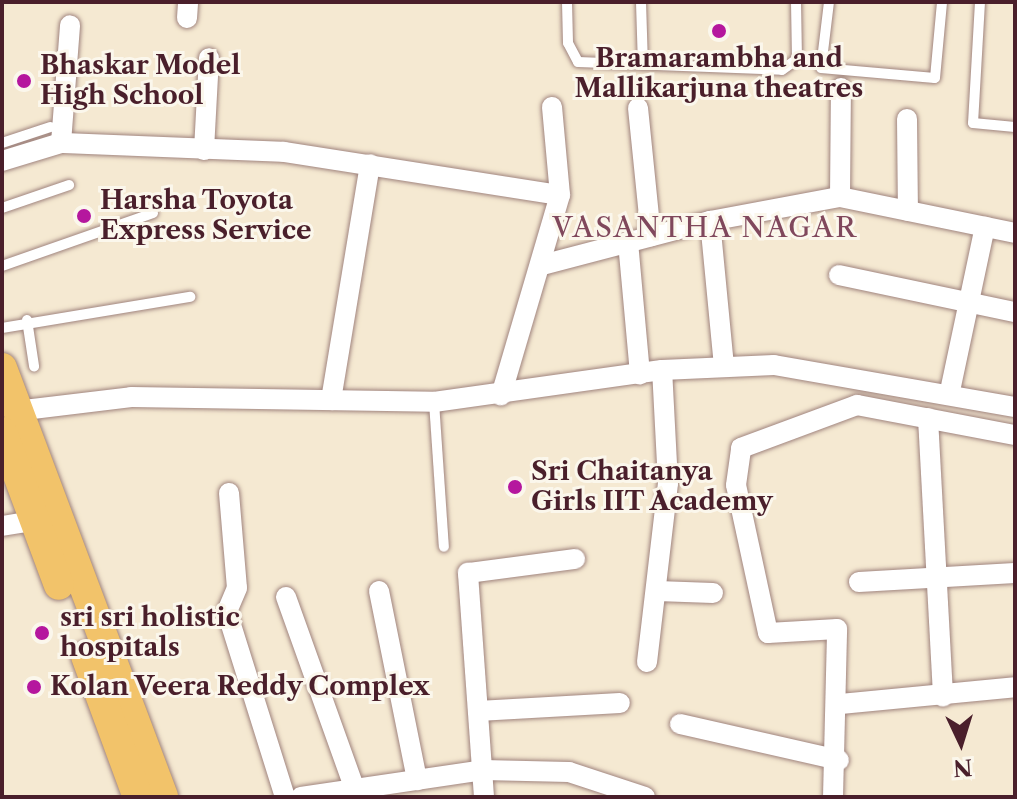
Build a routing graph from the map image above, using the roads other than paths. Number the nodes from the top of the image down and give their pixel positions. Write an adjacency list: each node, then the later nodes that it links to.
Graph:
1 (567, 2): 9 (lane)
2 (641, 2): 9 (lane)
3 (796, 2): 9 (lane)
4 (829, 2): 5 (lane)
5 (942, 2)
6 (980, 2): 14 (lane)
7 (70, 25): 15 (street)
8 (209, 58): 17 (street)
9 (643, 65)
10 (841, 88): 22 (street)
11 (552, 107): 21 (street)
12 (638, 108): 29 (street)
13 (907, 119): 24 (street)
14 (1015, 127)
15 (56, 135): 16 (lane); 17 (street); 18 (street)
16 (2, 143)
17 (204, 150): 19 (street)
18 (2, 161)
19 (370, 164): 21 (street); 46 (street)
20 (69, 185): 23 (lane)
21 (560, 195): 31 (street)
22 (840, 197): 24 (street); 26 (street)
23 (2, 208)
24 (908, 211): 27 (street)
25 (153, 213): 32 (lane)
26 (710, 221): 29 (street); 40 (street)
27 (985, 227): 28 (street); 35 (street)
28 (1015, 233)
29 (651, 236): 30 (street)
30 (628, 242): 31 (street); 43 (street)
31 (542, 265): 45 (street)
32 (2, 266)
33 (839, 275): 35 (street)
34 (190, 297): 37 (lane)
35 (968, 304): 36 (street); 44 (street)
36 (1015, 312)
37 (27, 320): 38 (lane); 39 (lane)
38 (2, 328)
39 (34, 366)
40 (724, 366): 42 (street); 44 (street)
41 (2, 368): 50 (main road)
42 (662, 370): 43 (street); 61 (street)
43 (640, 374): 45 (street)
44 (950, 391): 48 (street)
45 (501, 396): 47 (street)
46 (331, 400): 47 (street); 50 (street)
47 (434, 402): 55 (lane)
48 (1015, 407)
49 (928, 418): 51 (street); 58 (street); 68 (street)
50 (9, 422): 53 (main road)
51 (1015, 435)
52 (229, 493): 78 (street)
53 (46, 518): 54 (street); 76 (main road); 77 (main road)
54 (2, 526)
55 (444, 547)
56 (575, 559): 69 (street)
57 (1015, 573): 58 (street)
58 (936, 577): 59 (street); 66 (street)
59 (859, 582)
60 (379, 591): 73 (street)
61 (657, 591): 62 (street); 64 (street)
62 (713, 593)
63 (286, 597): 74 (street)
64 (647, 662)
65 (1015, 687): 66 (street)
66 (943, 697): 68 (street)
67 (620, 703): 69 (street)
68 (840, 704): 71 (street)
69 (478, 711): 72 (street)
70 (680, 724): 71 (street)
71 (839, 760): 81 (street)
72 (483, 770): 73 (street); 75 (street); 80 (street)
73 (417, 780): 74 (street)
74 (355, 790): 79 (street)
75 (640, 796)
76 (138, 797)
77 (163, 797)
78 (285, 797)
79 (301, 797)
80 (484, 797)
81 (833, 797)

